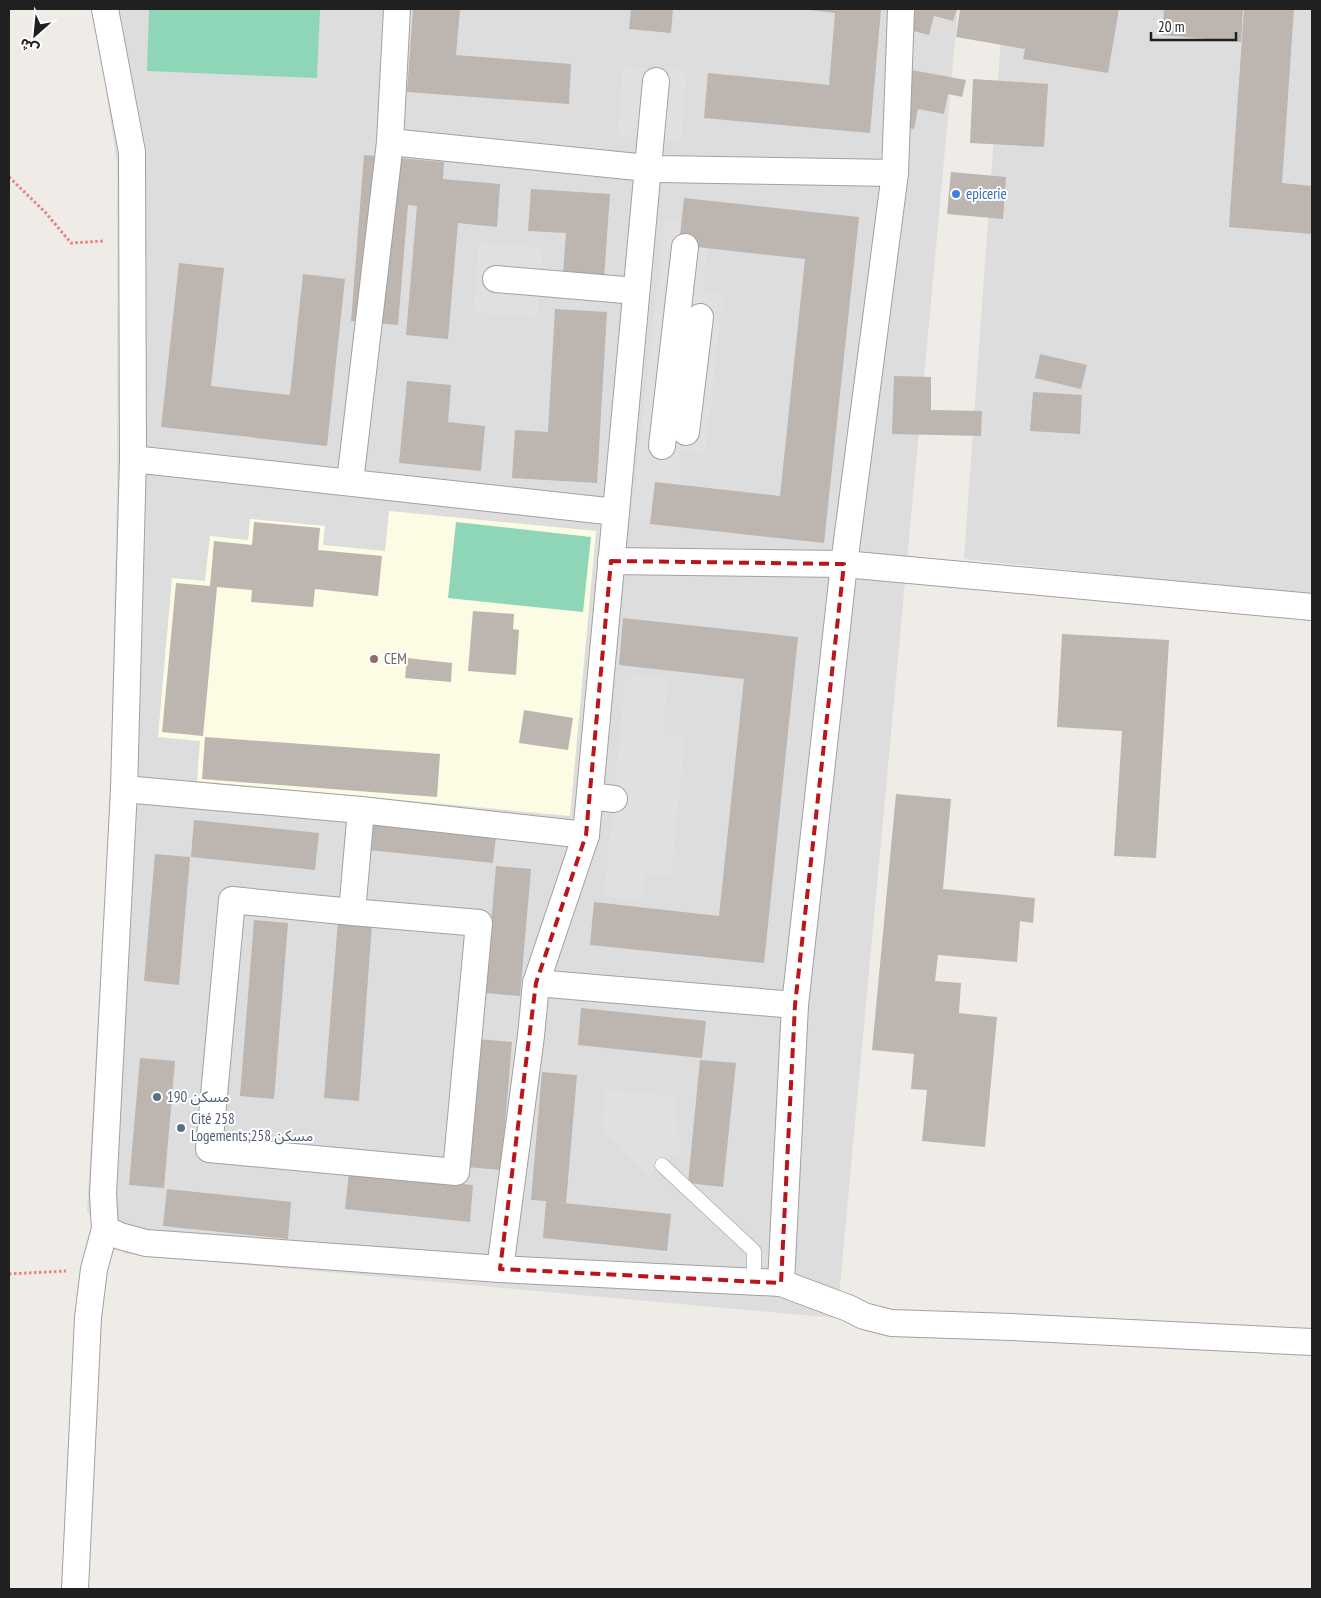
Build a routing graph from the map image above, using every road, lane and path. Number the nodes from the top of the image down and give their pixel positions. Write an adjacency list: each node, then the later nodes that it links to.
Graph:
1 (105, 9): 9 (street)
2 (397, 9): 5 (street)
3 (901, 9): 7 (street)
4 (656, 81): 6 (street)
5 (390, 142): 6 (street); 19 (street)
6 (647, 168): 7 (street); 12 (street)
7 (895, 173): 22 (street)
8 (9, 177): 9 (path)
9 (132, 236): 18 (street)
10 (685, 247): 15 (street)
11 (496, 279): 12 (street)
12 (636, 291): 14 (street)
13 (700, 317): 15 (street)
14 (629, 366): 15 (street); 20 (street)
15 (682, 372): 16 (street); 17 (street)
16 (686, 432)
17 (662, 446)
18 (133, 459): 19 (street); 24 (street)
19 (350, 482): 20 (street)
20 (616, 512): 21 (street)
21 (611, 561): 22 (street); 26 (street)
22 (844, 564): 23 (street); 29 (street)
23 (1312, 607)
24 (124, 789): 25 (street); 31 (street)
25 (361, 810): 26 (street); 27 (street)
26 (586, 835): 28 (street)
27 (352, 912): 27 (street)
28 (536, 983): 29 (street); 32 (street)
29 (795, 1005): 36 (street)
30 (662, 1165): 35 (lane)
31 (105, 1228): 32 (street); 33 (street)
32 (500, 1268): 35 (street)
33 (94, 1269): 34 (path); 38 (street)
34 (9, 1274)
35 (754, 1282): 36 (street)
36 (781, 1283): 37 (street)
37 (1312, 1342)
38 (75, 1589)

